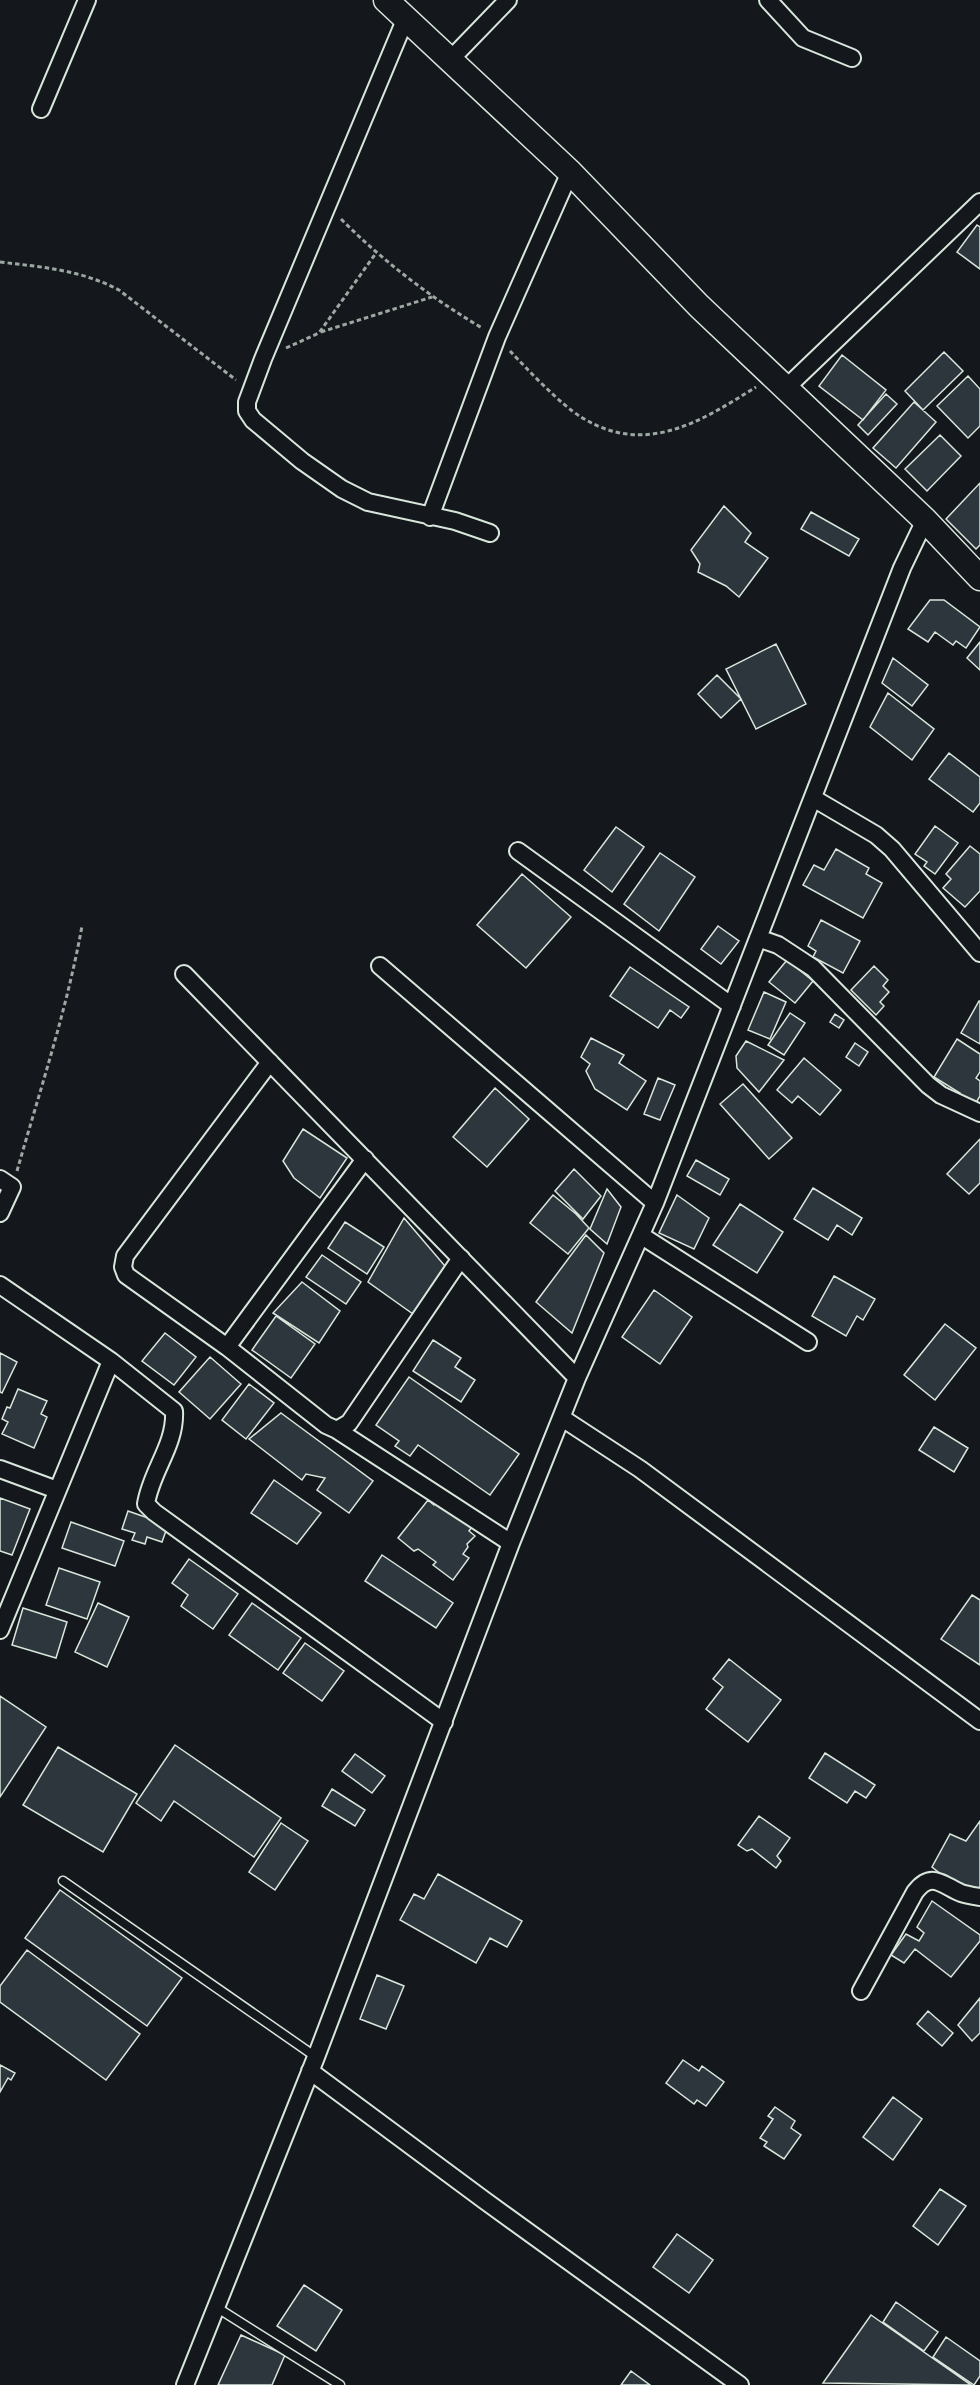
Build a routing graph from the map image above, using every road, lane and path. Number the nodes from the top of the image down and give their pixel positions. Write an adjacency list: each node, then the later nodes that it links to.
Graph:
1 (87, 0): 8 (street)
2 (386, 0): 5 (main road)
3 (508, 0): 7 (street)
4 (768, 0): 6 (street)
5 (405, 20): 7 (main road); 11 (street)
6 (852, 58)
7 (449, 61): 9 (main road)
8 (41, 109)
9 (570, 172): 16 (street); 18 (main road)
10 (980, 202): 18 (street)
11 (326, 204): 12 (path); 17 (street)
12 (377, 253): 14 (path); 15 (path)
13 (0, 262): 19 (path)
14 (432, 297): 15 (path); 16 (path)
15 (320, 333): 17 (path)
16 (497, 337): 18 (path); 20 (street)
17 (263, 359): 19 (street)
18 (779, 382): 21 (main road)
19 (251, 392): 20 (street)
20 (430, 517): 22 (street)
21 (925, 520): 23 (main road); 24 (street)
22 (490, 533)
23 (980, 578)
24 (813, 798): 27 (street); 28 (street)
25 (518, 850): 31 (street)
26 (82, 926): 35 (path)
27 (758, 938): 31 (street); 33 (street)
28 (980, 953)
29 (380, 966): 36 (street)
30 (184, 974): 32 (street)
31 (732, 1006): 36 (street)
32 (270, 1062): 34 (street); 42 (street)
33 (980, 1113)
34 (365, 1159): 39 (street); 42 (street)
35 (6, 1183): 37 (street)
36 (655, 1203): 38 (street)
37 (0, 1213)
38 (642, 1236): 41 (street); 44 (street)
39 (461, 1258): 44 (street); 46 (street)
40 (0, 1285): 43 (street)
41 (808, 1342)
42 (227, 1347): 46 (street)
43 (111, 1361): 48 (street); 52 (street)
44 (577, 1378): 45 (street)
45 (562, 1418): 49 (street); 51 (street)
46 (337, 1430): 49 (street)
47 (0, 1469): 48 (street)
48 (57, 1490): 50 (street)
49 (511, 1543): 52 (street)
50 (0, 1630)
51 (980, 1721)
52 (444, 1722): 56 (street)
53 (63, 1881): 56 (lane)
54 (980, 1897): 55 (street)
55 (861, 1990)
56 (313, 2064): 57 (street); 60 (street)
57 (216, 2307): 58 (street); 59 (lane)
58 (185, 2385)
59 (340, 2385)
60 (740, 2385)

